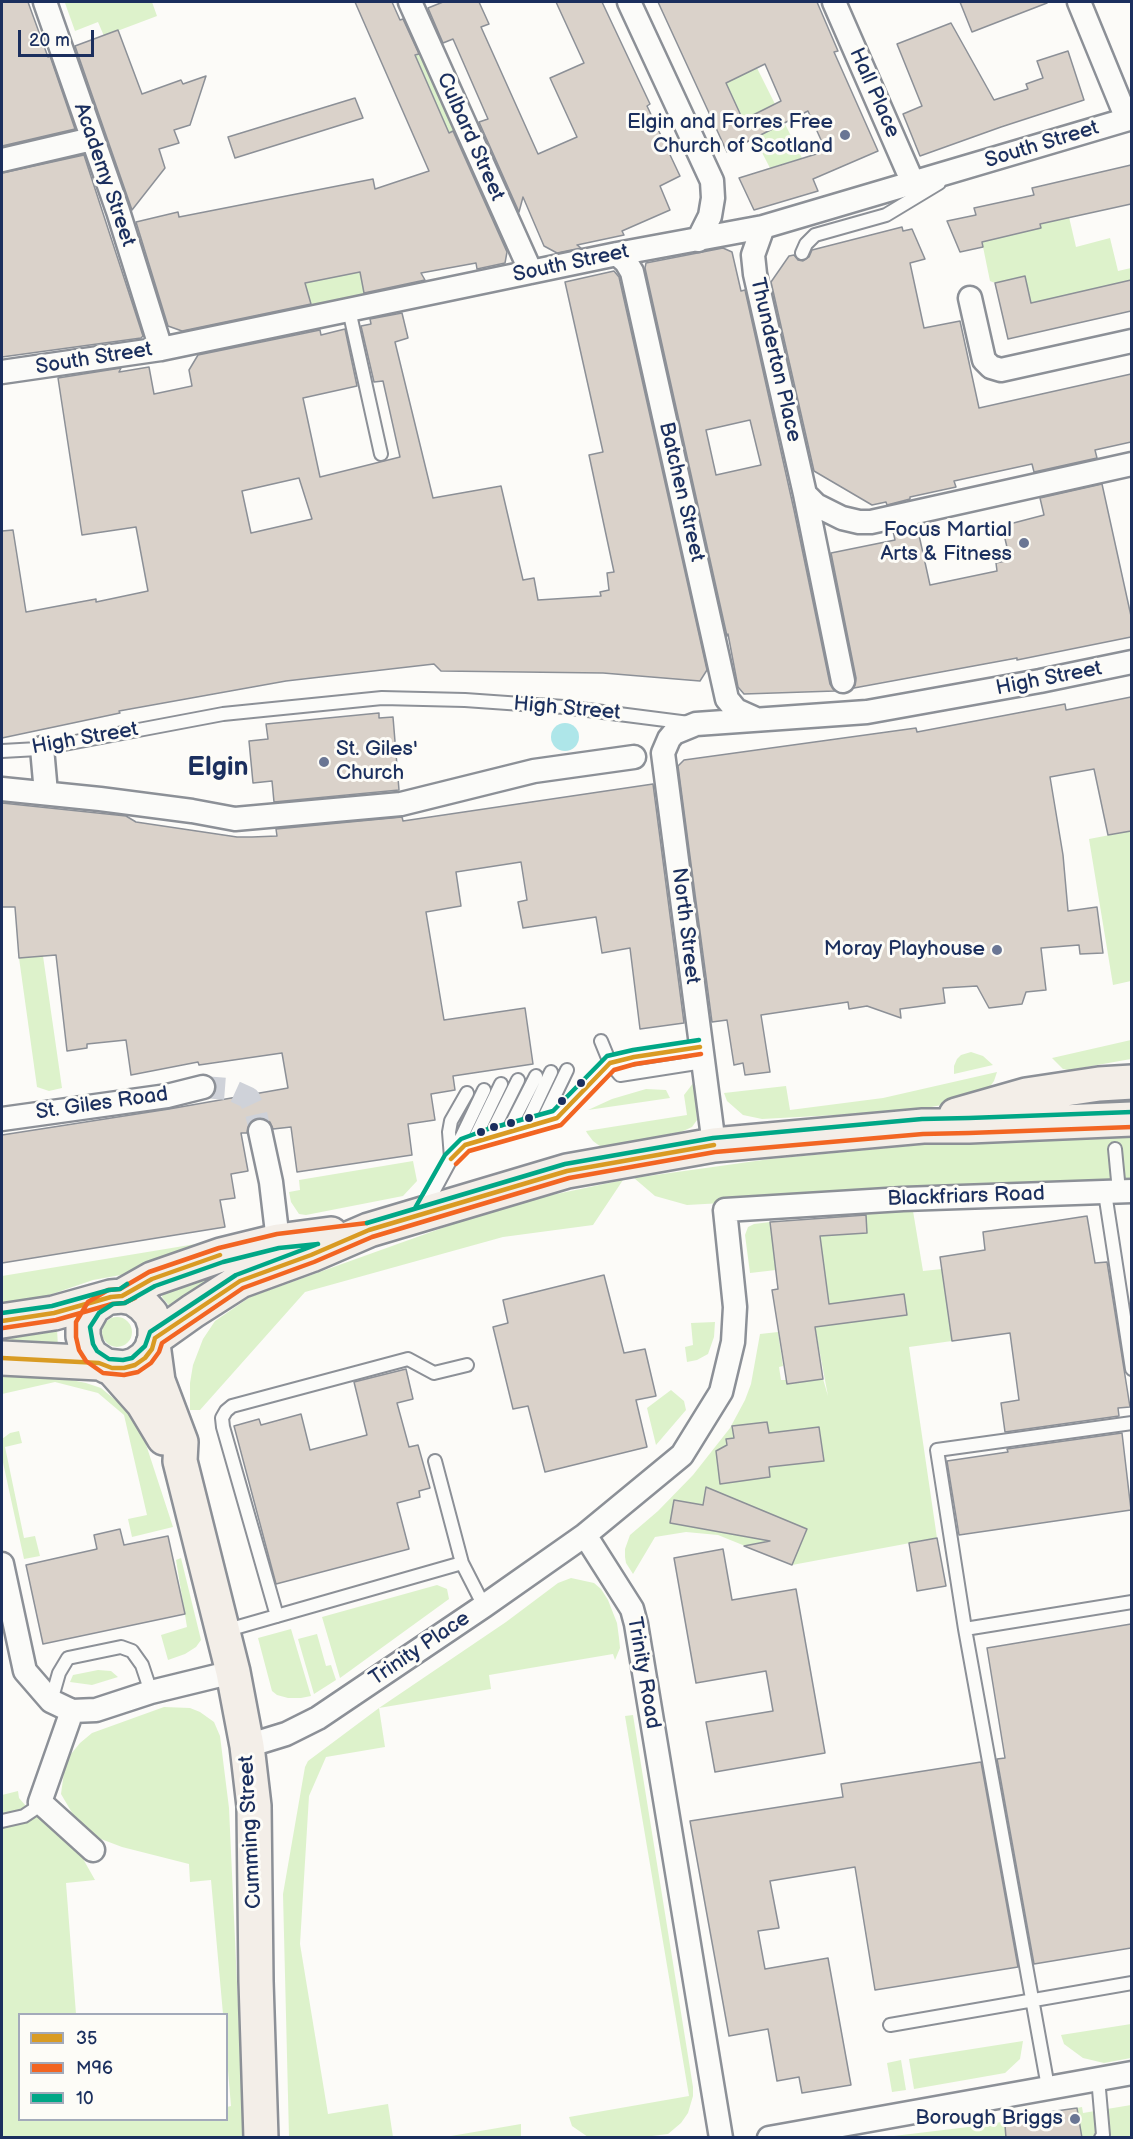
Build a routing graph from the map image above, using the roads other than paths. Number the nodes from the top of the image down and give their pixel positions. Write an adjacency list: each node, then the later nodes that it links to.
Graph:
1 (45, 2): 7 (street, Academy Street)
2 (410, 2): 15 (street, Culbard Street)
3 (629, 2): 12 (street)
4 (834, 2): 10 (street, Hall Place)
5 (1079, 2): 6 (street)
6 (1129, 118): 9 (street, South Street)
7 (92, 139): 8 (street); 19 (street, Academy Street)
8 (2, 160)
9 (961, 169): 10 (street, South Street); 13 (lane)
10 (913, 183): 11 (street, South Street)
11 (763, 227): 12 (street, South Street); 23 (street, Thunderton Place)
12 (698, 240): 14 (street, South Street)
13 (802, 253)
14 (617, 254): 15 (street, South Street); 26 (street, Batchen Street)
15 (531, 272): 17 (street, South Street)
16 (970, 298): 18 (street)
17 (349, 310): 19 (street, South Street); 21 (lane)
18 (1131, 341)
19 (161, 349): 20 (street, South Street)
20 (11, 366)
21 (381, 454)
22 (1131, 464): 23 (street)
23 (805, 494): 25 (street, Thunderton Place)
24 (1131, 662): 26 (street, High Street)
25 (843, 681)
26 (756, 719): 27 (street, High Street)
27 (696, 724): 28 (lane, High Street); 33 (street, North Street)
28 (42, 748): 29 (lane, High Street); 32 (street)
29 (2, 751)
30 (634, 757): 32 (street)
31 (2, 789): 32 (street)
32 (46, 793)
33 (701, 1055): 34 (lane); 35 (lane); 54 (street, North Street)
34 (634, 1057): 35 (lane); 35 (lane)
35 (610, 1063): 47 (lane)
36 (567, 1070): 47 (lane)
37 (551, 1072): 49 (lane)
38 (536, 1076): 51 (lane)
39 (518, 1080): 52 (lane)
40 (1131, 1082): 48 (main road)
41 (501, 1084): 53 (lane)
42 (203, 1087): 45 (street, St. Giles Road)
43 (484, 1090): 56 (lane)
44 (466, 1093): 56 (lane)
45 (2, 1119)
46 (1131, 1119): 48 (main road)
47 (541, 1124): 49 (lane)
48 (923, 1126): 54 (main road)
49 (525, 1127): 51 (lane)
50 (260, 1131): 60 (street)
51 (508, 1131): 52 (lane)
52 (490, 1136): 53 (lane)
53 (473, 1142): 56 (lane)
54 (714, 1146): 58 (main road)
55 (1115, 1149): 57 (lane)
56 (451, 1159): 58 (lane)
57 (1118, 1192): 67 (lane); 71 (street, Blackfriars Road)
58 (422, 1212): 59 (main road)
59 (369, 1230): 60 (main road); 63 (main road)
60 (278, 1241): 61 (main road)
61 (112, 1298): 62 (main road); 63 (main road); 65 (main road)
62 (2, 1322)
63 (154, 1341): 65 (main road); 69 (main road, Cumming Street)
64 (2, 1358): 65 (main road)
65 (106, 1365): 69 (main road, Cumming Street)
66 (467, 1365): 76 (lane)
67 (1131, 1369)
68 (1131, 1423): 77 (lane)
69 (180, 1461): 78 (main road, Cumming Street)
70 (435, 1461): 72 (lane)
71 (585, 1535): 75 (street, Trinity Place); 95 (street, Trinity Road)
72 (462, 1563): 75 (lane); 76 (lane)
73 (2, 1564): 81 (street)
74 (1131, 1602): 77 (lane)
75 (484, 1606): 83 (street, Trinity Place)
76 (277, 1616): 78 (lane)
77 (965, 1629): 88 (lane)
78 (222, 1632): 79 (main road, Cumming Street)
79 (233, 1671): 80 (street); 83 (main road, Cumming Street)
80 (151, 1692): 81 (lane); 82 (street)
81 (51, 1701): 82 (street)
82 (72, 1711): 84 (street)
83 (247, 1746): 94 (main road, Cumming Street)
84 (40, 1802): 85 (lane); 86 (street)
85 (2, 1821)
86 (93, 1850)
87 (1131, 1983): 88 (lane)
88 (1034, 2000): 89 (lane); 92 (lane)
89 (890, 2025)
90 (1131, 2073): 91 (street)
91 (1098, 2078): 92 (street); 97 (lane)
92 (1048, 2087): 93 (street)
93 (833, 2132): 96 (street)
94 (261, 2138)
95 (721, 2138)
96 (769, 2138)
97 (1101, 2138)

